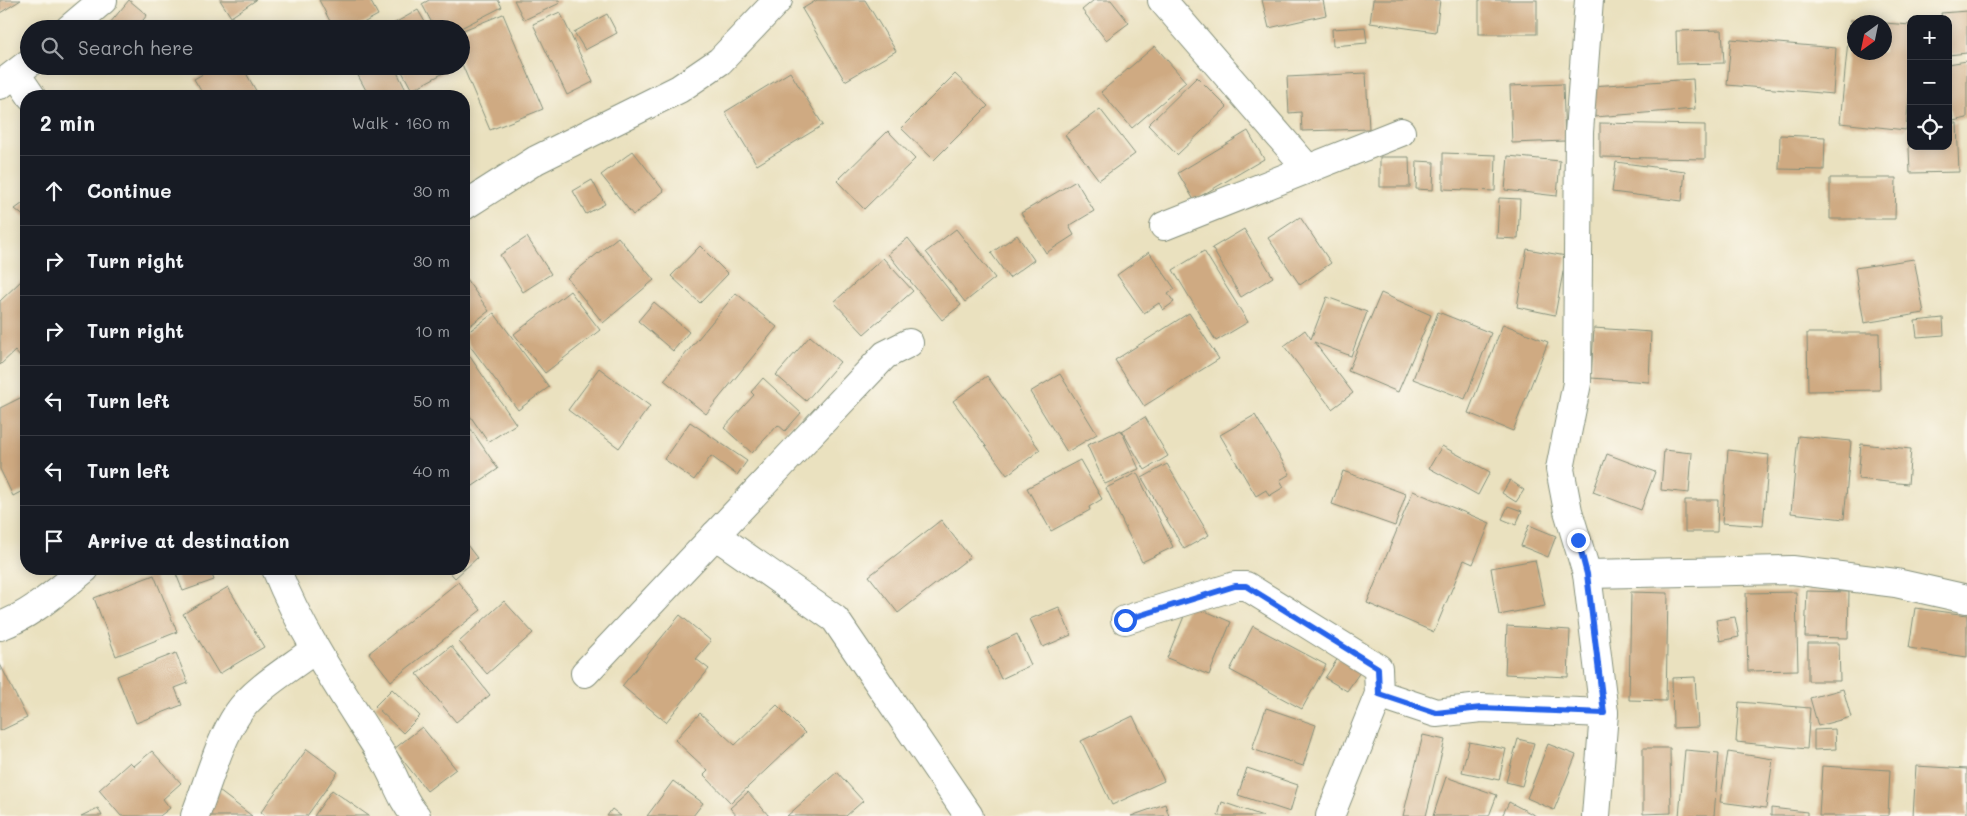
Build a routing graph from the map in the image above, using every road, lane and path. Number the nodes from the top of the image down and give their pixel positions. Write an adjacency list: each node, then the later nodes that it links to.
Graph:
1 (103, 0): 5 (street)
2 (778, 0): 10 (street)
3 (1162, 0): 9 (street)
4 (1589, 0): 14 (street)
5 (80, 20)
6 (15, 74): 7 (street)
7 (27, 90)
8 (1401, 132): 9 (street)
9 (1308, 169): 11 (street)
10 (470, 202)
11 (1164, 226)
12 (909, 343): 13 (street)
13 (715, 535): 21 (street); 26 (street)
14 (1587, 574): 17 (street); 23 (street)
15 (78, 575): 19 (street)
16 (279, 575): 20 (street)
17 (1967, 599)
18 (1125, 620): 22 (street)
19 (0, 626)
20 (315, 649): 24 (street); 25 (street)
21 (585, 672)
22 (1379, 694): 23 (street); 27 (street)
23 (1604, 713): 28 (street)
24 (411, 814)
25 (195, 816)
26 (969, 816)
27 (1330, 816)
28 (1596, 816)

